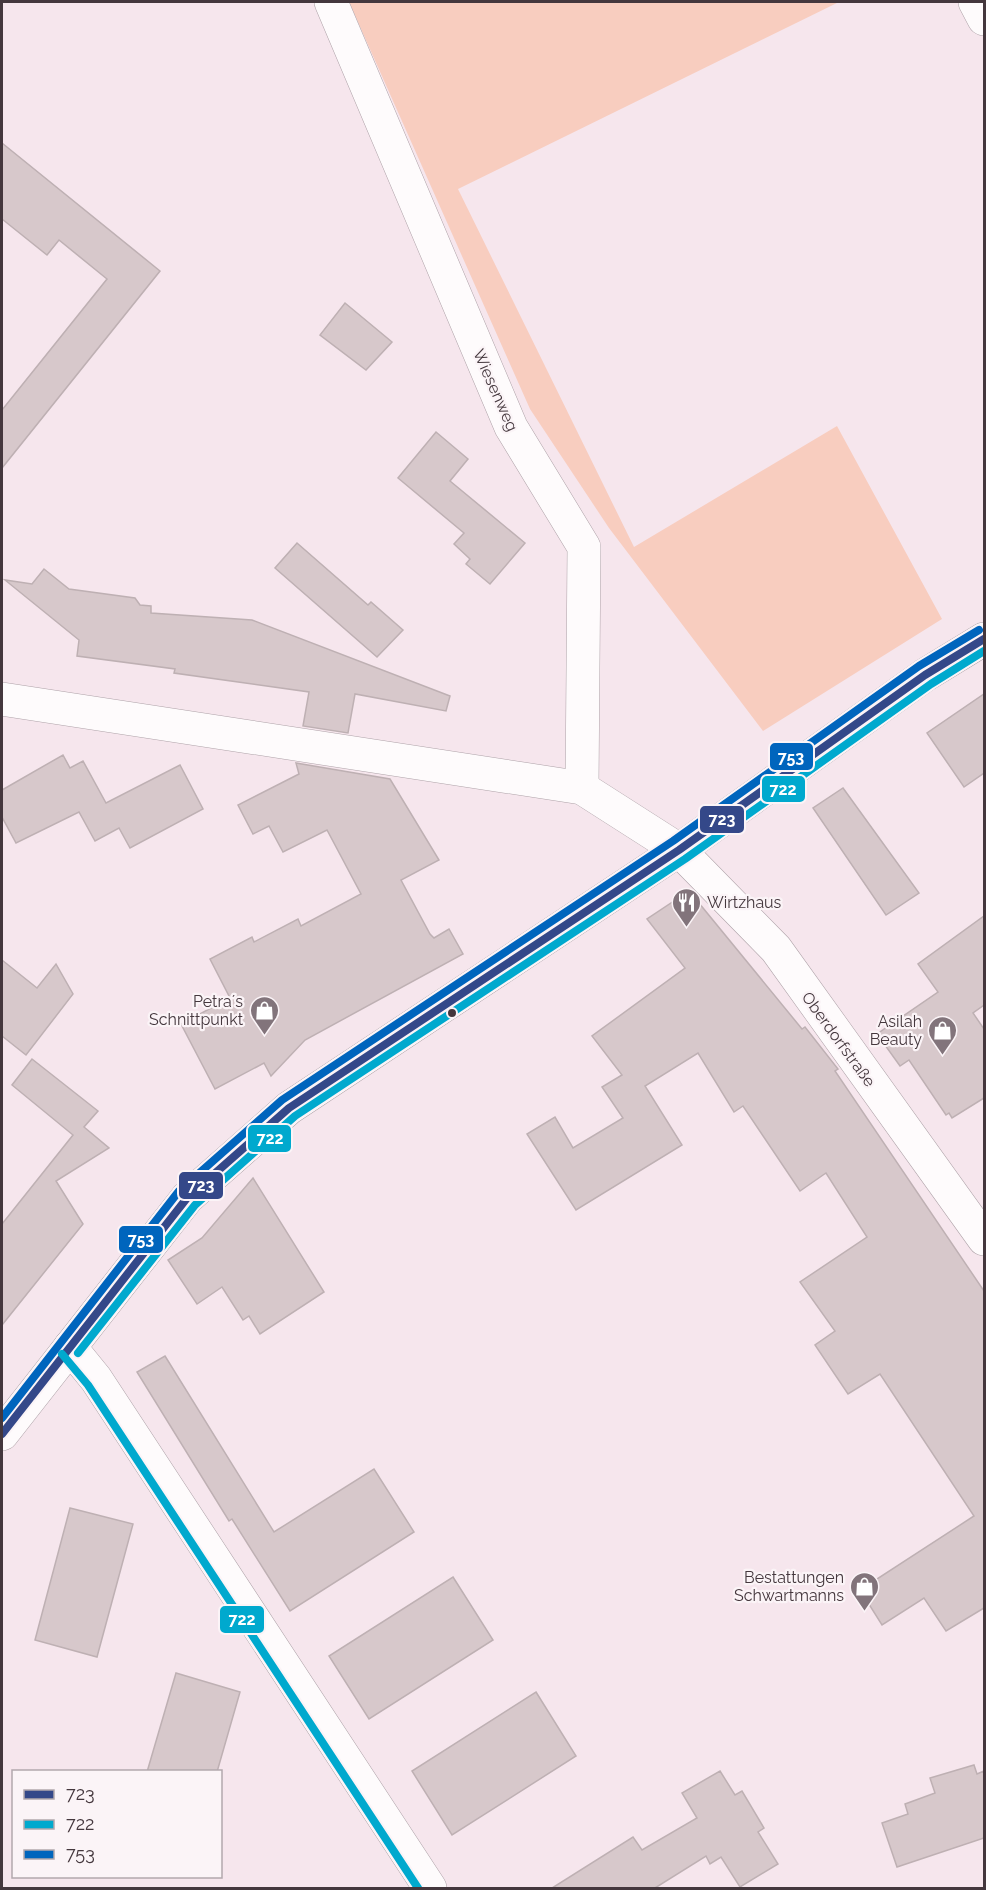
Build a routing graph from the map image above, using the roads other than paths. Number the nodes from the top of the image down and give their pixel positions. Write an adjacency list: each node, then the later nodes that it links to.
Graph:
1 (331, 2): 6 (street, Wiesenweg)
2 (975, 2): 3 (street)
3 (984, 19)
4 (984, 639): 7 (street)
5 (2, 699): 6 (street)
6 (582, 788): 7 (street, Oberdorfstraße)
7 (679, 850): 8 (street, Oberdorfstraße); 9 (street)
8 (984, 1239)
9 (70, 1347): 10 (street); 11 (street)
10 (2, 1434)
11 (430, 1888)

